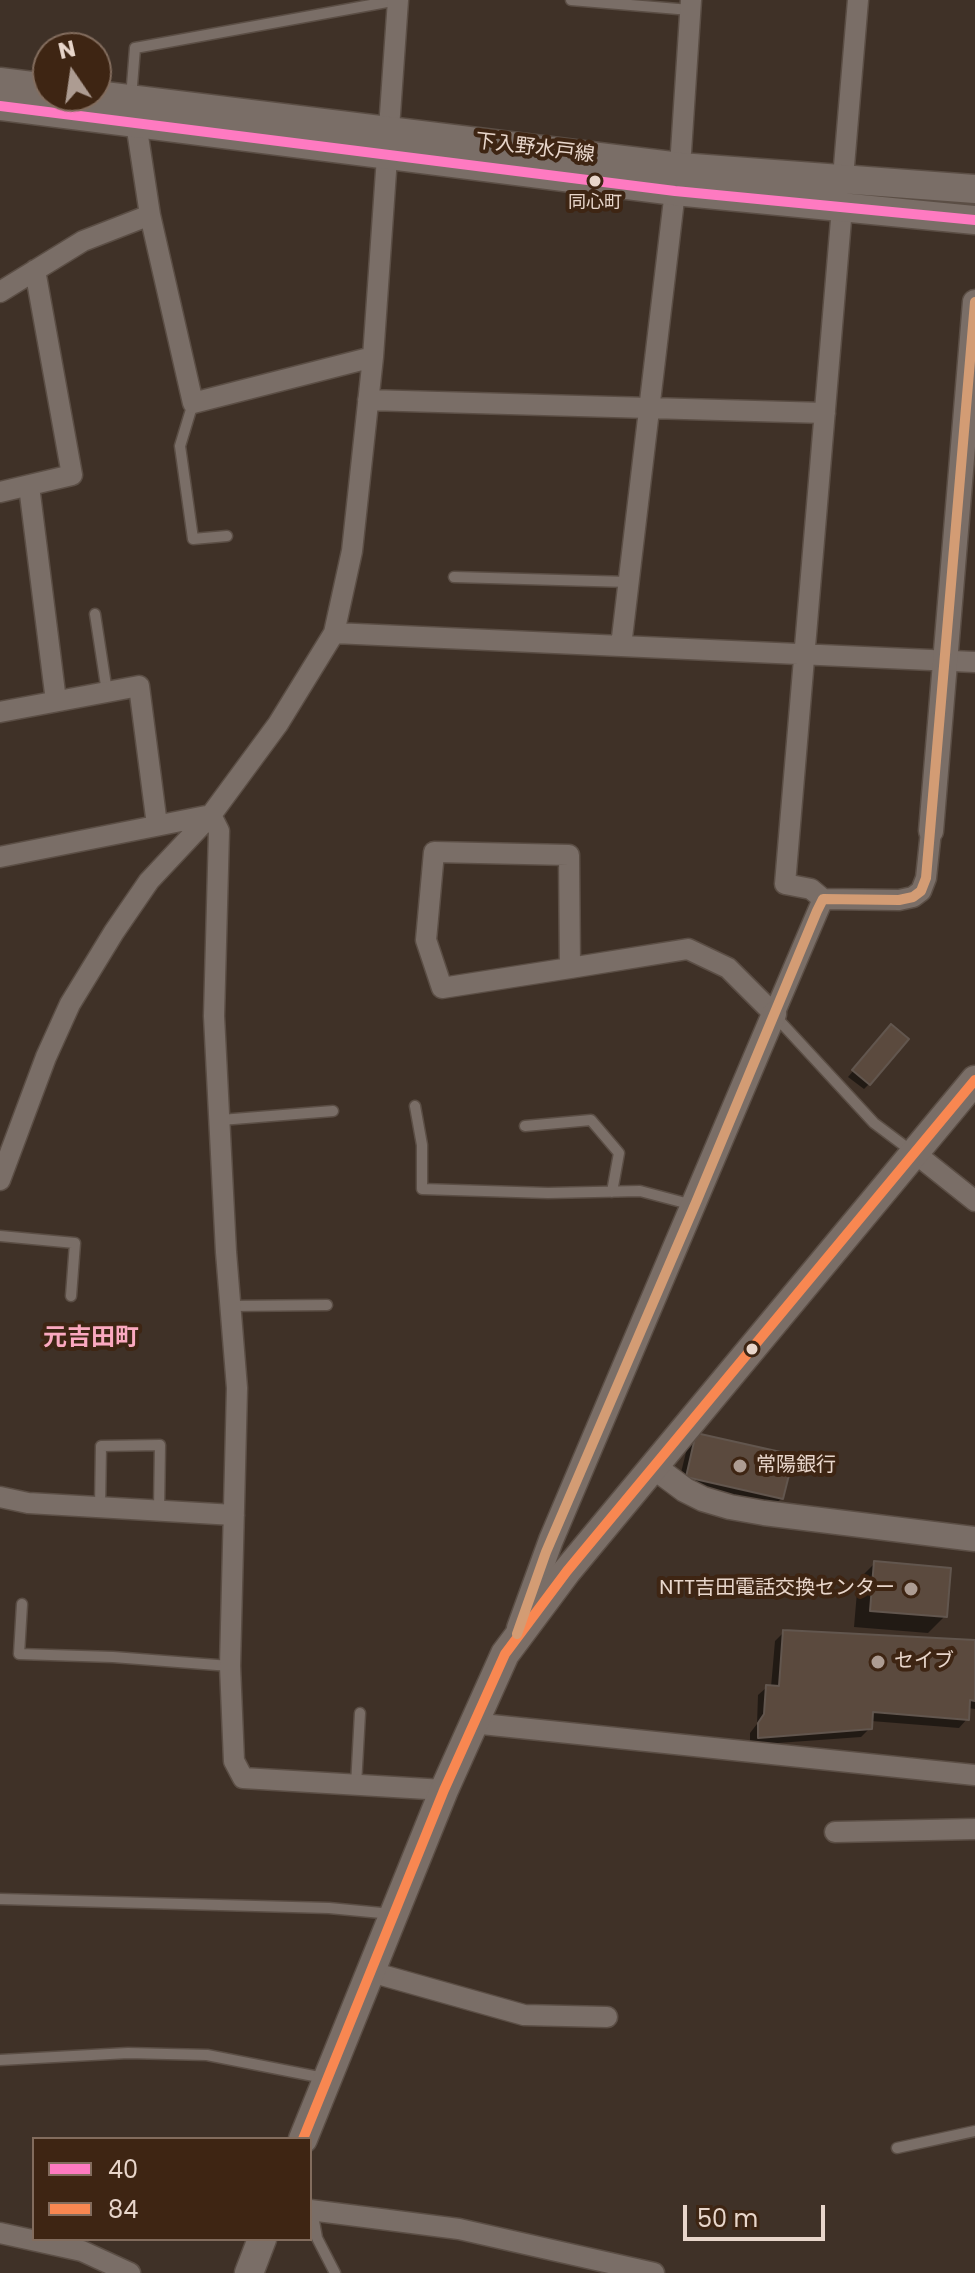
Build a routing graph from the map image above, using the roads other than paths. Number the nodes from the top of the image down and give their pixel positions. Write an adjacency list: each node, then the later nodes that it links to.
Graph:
1 (398, 0): 9 (lane); 10 (street)
2 (571, 0): 4 (lane)
3 (858, 0): 11 (street)
4 (690, 5): 12 (street)
5 (0, 82): 6 (main road)
6 (32, 86)
7 (112, 102): 9 (main road, 下入野水戸線)
8 (0, 106): 9 (main road, 下入野水戸線)
9 (133, 111): 10 (main road, 下入野水戸線); 15 (street)
10 (387, 144): 12 (main road, 下入野水戸線); 20 (street)
11 (843, 178): 12 (main road, 下入野水戸線); 13 (main road, 下入野水戸線)
12 (677, 179): 14 (main road, 下入野水戸線); 23 (street)
13 (975, 189)
14 (842, 208): 16 (main road, 下入野水戸線); 24 (street)
15 (150, 215): 17 (street); 22 (street)
16 (975, 220)
17 (35, 270): 18 (street); 25 (street)
18 (0, 292)
19 (975, 302): 34 (street)
20 (373, 357): 21 (street); 22 (street)
21 (368, 400): 23 (street); 31 (street)
22 (193, 403): 27 (lane)
23 (649, 408): 24 (street); 29 (street)
24 (825, 413): 33 (street)
25 (29, 486): 26 (street); 37 (street)
26 (0, 492)
27 (227, 536)
28 (454, 577): 29 (lane)
29 (629, 582): 32 (street)
30 (95, 614): 36 (lane)
31 (334, 633): 32 (street); 39 (street)
32 (621, 646): 33 (street)
33 (805, 654): 34 (street); 43 (street)
34 (945, 661): 35 (street); 41 (street)
35 (975, 662)
36 (107, 692): 37 (street); 40 (street)
37 (56, 701): 38 (street)
38 (0, 712)
39 (211, 815): 40 (street); 49 (street); 52 (street)
40 (157, 825): 42 (street)
41 (931, 831): 43 (street)
42 (0, 857)
43 (823, 899): 45 (street)
44 (570, 968): 44 (street); 45 (street)
45 (774, 1014): 51 (lane); 55 (street)
46 (975, 1080): 51 (main road)
47 (415, 1106): 53 (lane)
48 (333, 1111): 49 (lane)
49 (221, 1120): 59 (street)
50 (525, 1126): 53 (lane)
51 (916, 1154): 54 (street); 60 (main road)
52 (0, 1180)
53 (612, 1192): 55 (lane)
54 (974, 1197)
55 (695, 1205): 67 (street)
56 (0, 1236): 57 (lane)
57 (71, 1296)
58 (327, 1305): 59 (lane)
59 (231, 1306): 64 (street)
60 (654, 1467): 65 (street); 67 (main road)
61 (0, 1497): 62 (street)
62 (100, 1507): 63 (street); 63 (lane)
63 (159, 1510): 64 (street)
64 (234, 1515): 68 (street)
65 (975, 1539)
66 (22, 1604): 68 (lane)
67 (517, 1634): 70 (main road)
68 (230, 1666): 72 (street)
69 (360, 1713): 72 (lane)
70 (472, 1723): 71 (street); 73 (main road)
71 (975, 1775)
72 (356, 1785): 73 (street)
73 (444, 1790): 77 (main road)
74 (975, 1829): 75 (street)
75 (835, 1832)
76 (0, 1899): 77 (lane)
77 (394, 1914): 78 (main road)
78 (371, 1972): 79 (street); 81 (main road)
79 (607, 2017)
80 (0, 2060): 81 (lane)
81 (328, 2079): 83 (main road)
82 (975, 2131): 84 (lane)
83 (304, 2137)
84 (897, 2148)
85 (312, 2210): 94 (street)
86 (312, 2215): 93 (lane)
87 (0, 2233): 88 (street)
88 (32, 2240)
89 (36, 2241): 91 (street)
90 (261, 2241): 92 (main road)
91 (130, 2273)
92 (249, 2273)
93 (335, 2273)
94 (654, 2273)

